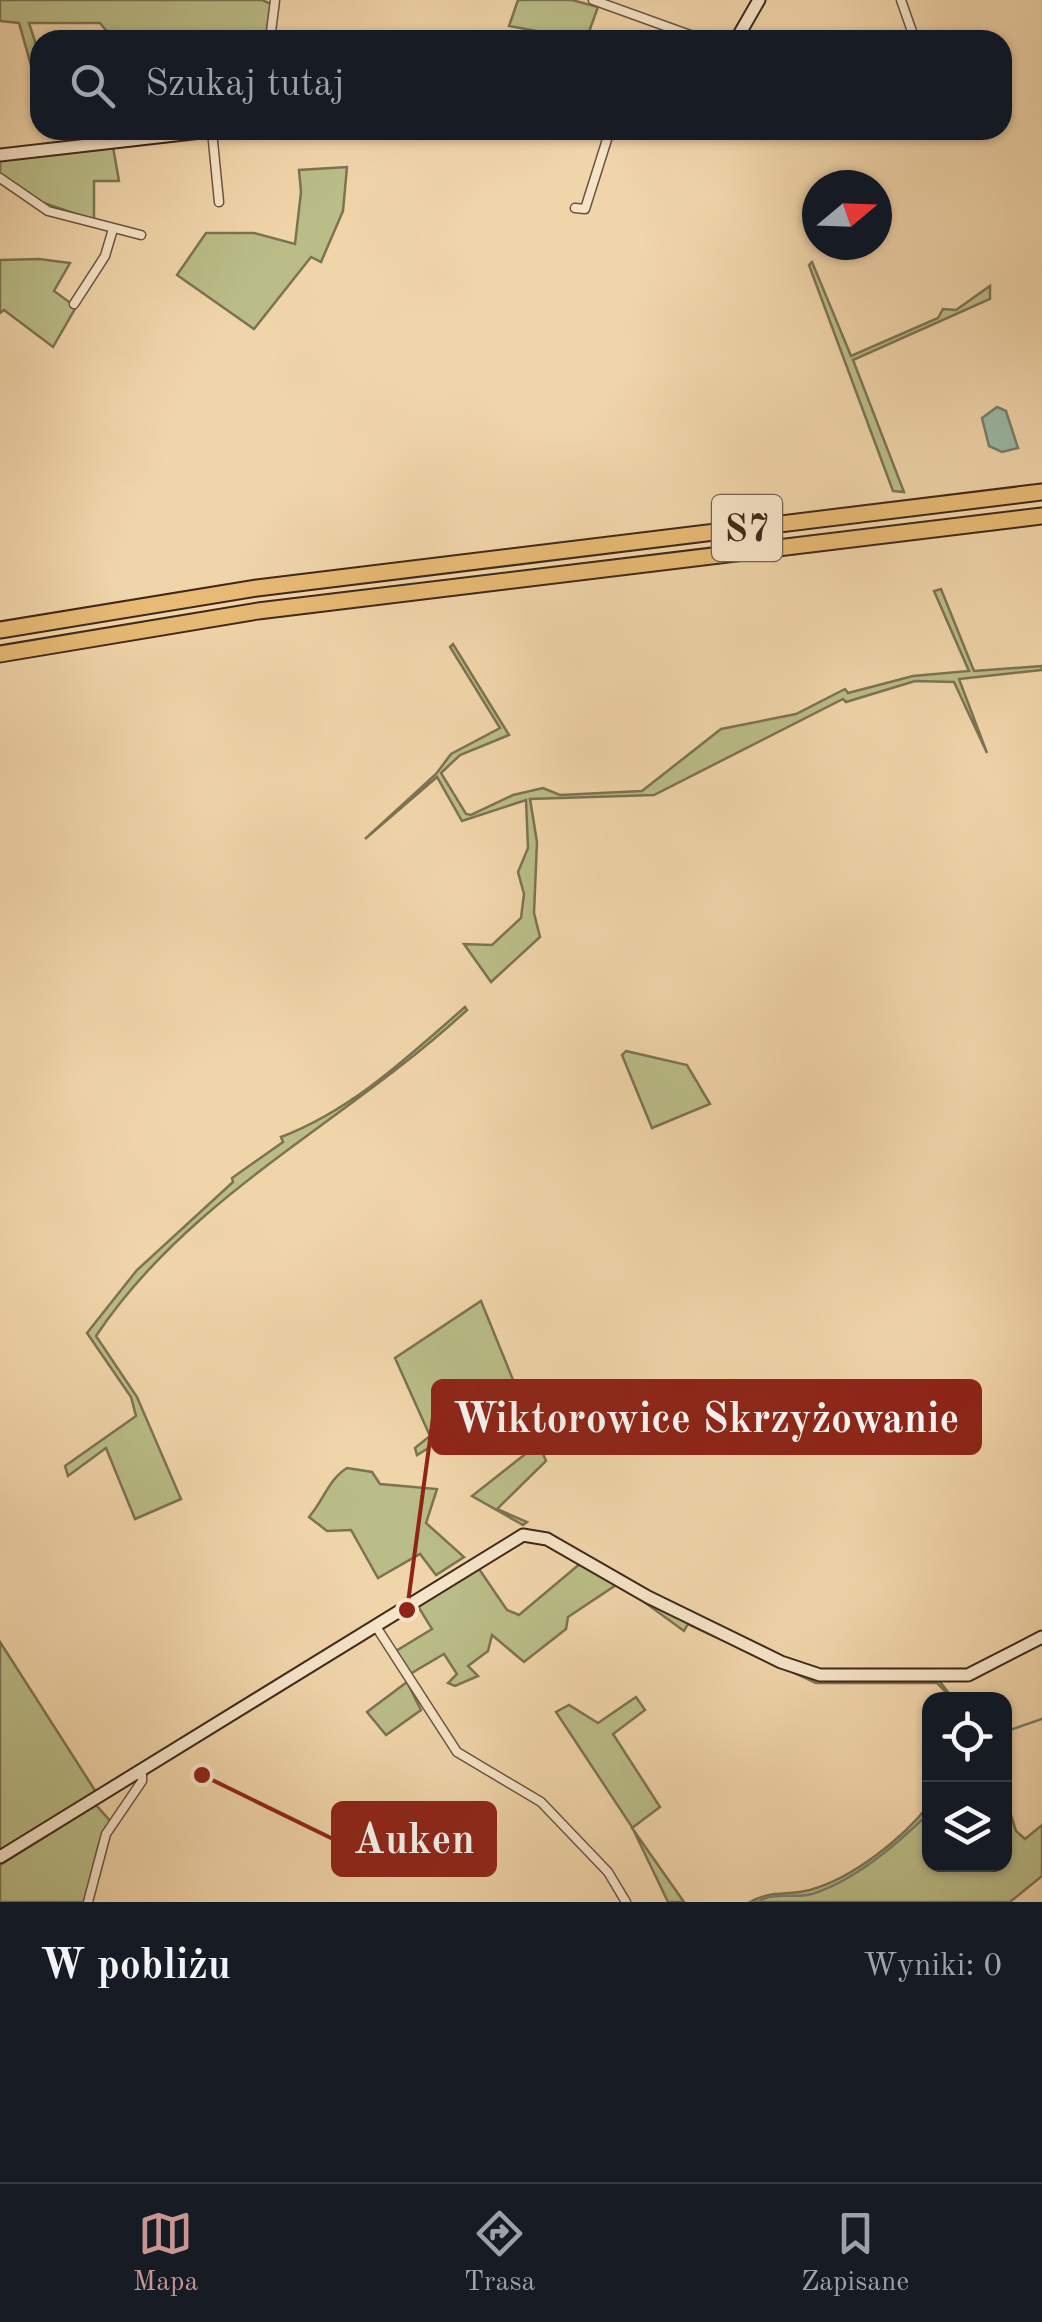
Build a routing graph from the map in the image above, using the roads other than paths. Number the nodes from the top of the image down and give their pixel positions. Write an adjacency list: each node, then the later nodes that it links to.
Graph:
1 (275, 0): 5 (street)
2 (593, 0): 6 (street)
3 (758, 0): 7 (street)
4 (901, 0): 8 (street)
5 (271, 30)
6 (676, 30)
7 (742, 30)
8 (912, 30)
9 (132, 140): 12 (street)
10 (213, 140): 14 (street)
11 (607, 140): 15 (street)
12 (0, 155)
13 (0, 178): 16 (street)
14 (220, 202)
15 (575, 208)
16 (113, 229): 17 (street); 18 (street)
17 (141, 235)
18 (74, 304)
19 (1040, 492): 21 (highway, S7)
20 (1042, 516): 22 (highway, S7)
21 (0, 630)
22 (0, 654)
23 (375, 1625): 24 (street); 25 (street); 28 (street)
24 (1042, 1637)
25 (142, 1771): 26 (street); 27 (street)
26 (0, 1857)
27 (88, 1902)
28 (626, 1902)

